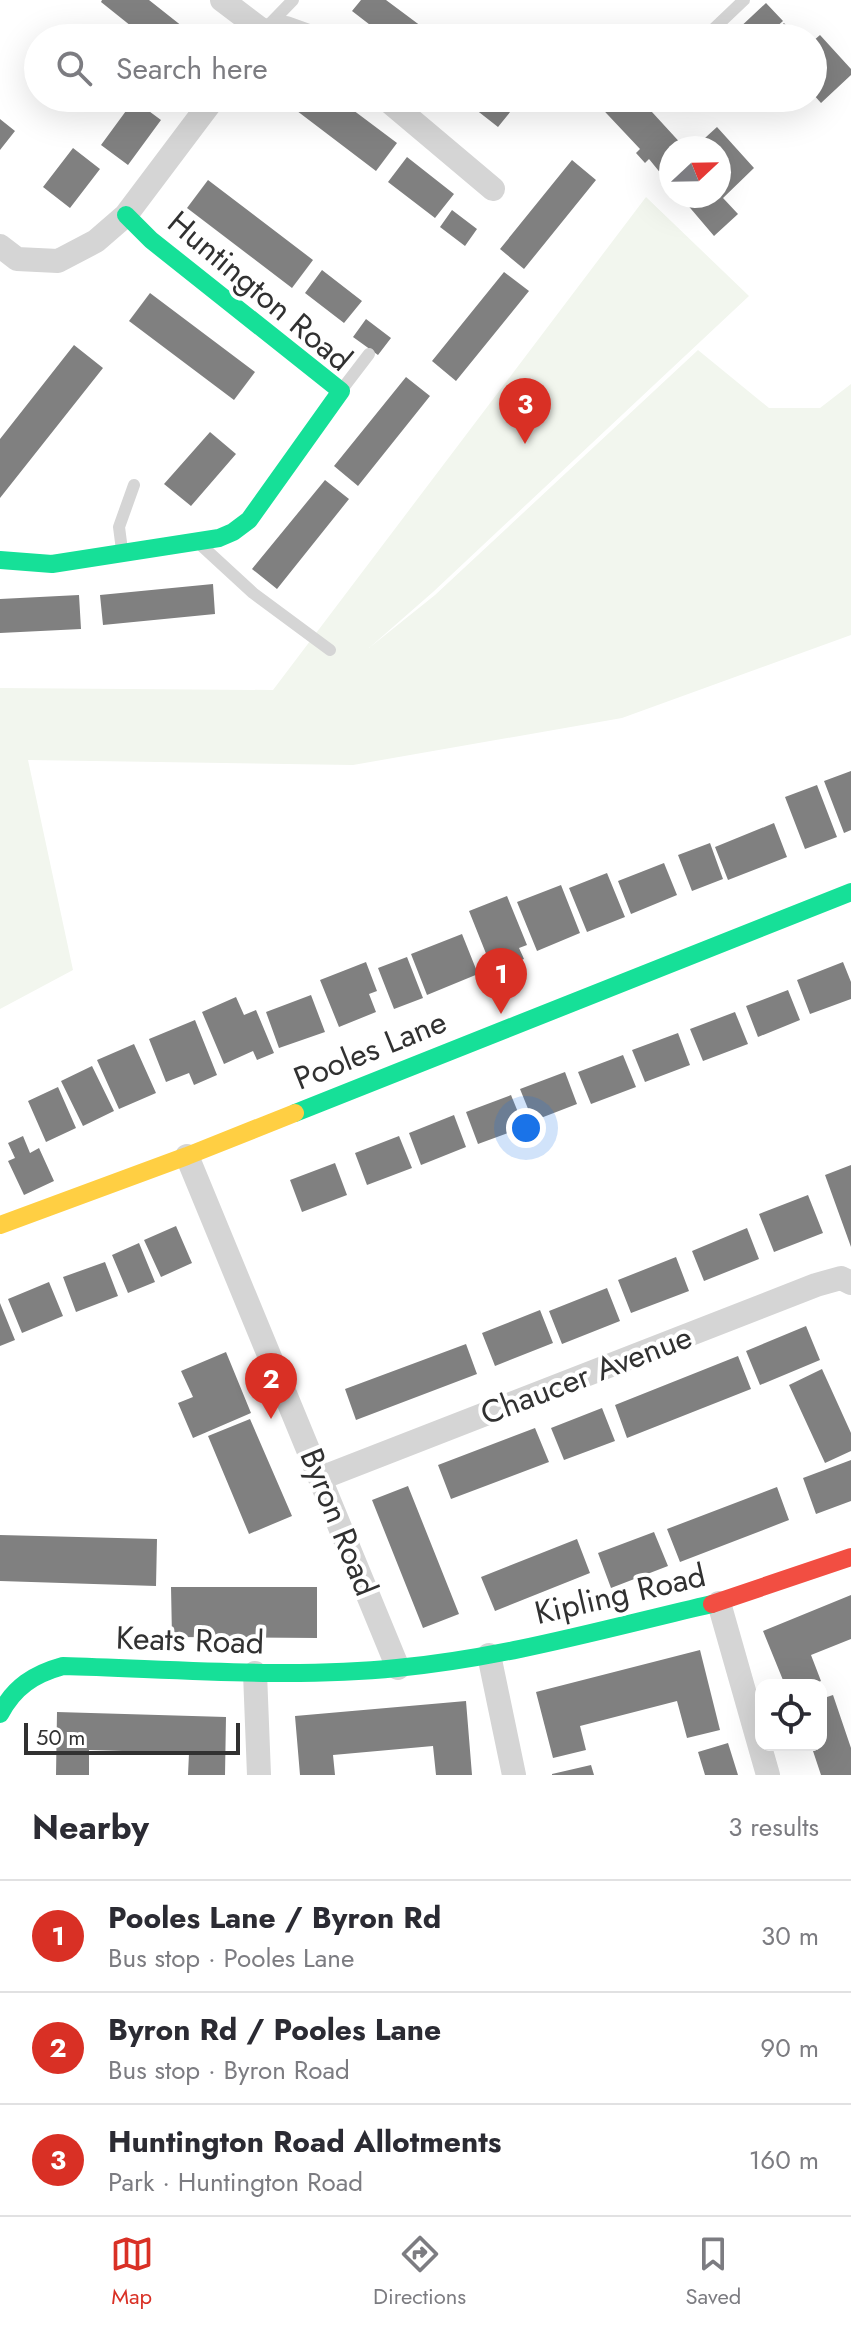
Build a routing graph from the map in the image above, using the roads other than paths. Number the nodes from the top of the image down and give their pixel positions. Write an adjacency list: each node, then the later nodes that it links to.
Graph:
1 (222, 0): 4 (street)
2 (293, 0): 5 (lane)
3 (744, 0): 6 (lane)
4 (249, 24)
5 (271, 24)
6 (719, 24)
7 (203, 112): 10 (street)
8 (402, 112): 9 (street)
9 (493, 189)
10 (126, 215): 11 (street); 13 (street, Huntington Road)
11 (0, 246)
12 (369, 354): 13 (lane)
13 (341, 391): 15 (street, Huntington Road)
14 (134, 485): 16 (lane)
15 (198, 542): 16 (street, Huntington Road); 18 (lane)
16 (123, 553): 17 (street, Huntington Road)
17 (0, 560)
18 (330, 650)
19 (851, 892): 20 (street, Pooles Lane)
20 (187, 1156): 21 (street, Pooles Lane); 23 (street, Byron Road)
21 (0, 1225)
22 (848, 1279): 23 (street, Chaucer Avenue)
23 (321, 1478): 27 (street, Byron Road)
24 (851, 1557): 25 (street, Kipling Road)
25 (719, 1603): 26 (street, Kipling Road); 32 (street)
26 (489, 1655): 27 (street, Kipling Road); 31 (street)
27 (398, 1668): 28 (street, Keats Road)
28 (255, 1673): 29 (street, Keats Road); 30 (street)
29 (0, 1714)
30 (259, 1775)
31 (514, 1775)
32 (768, 1775)

